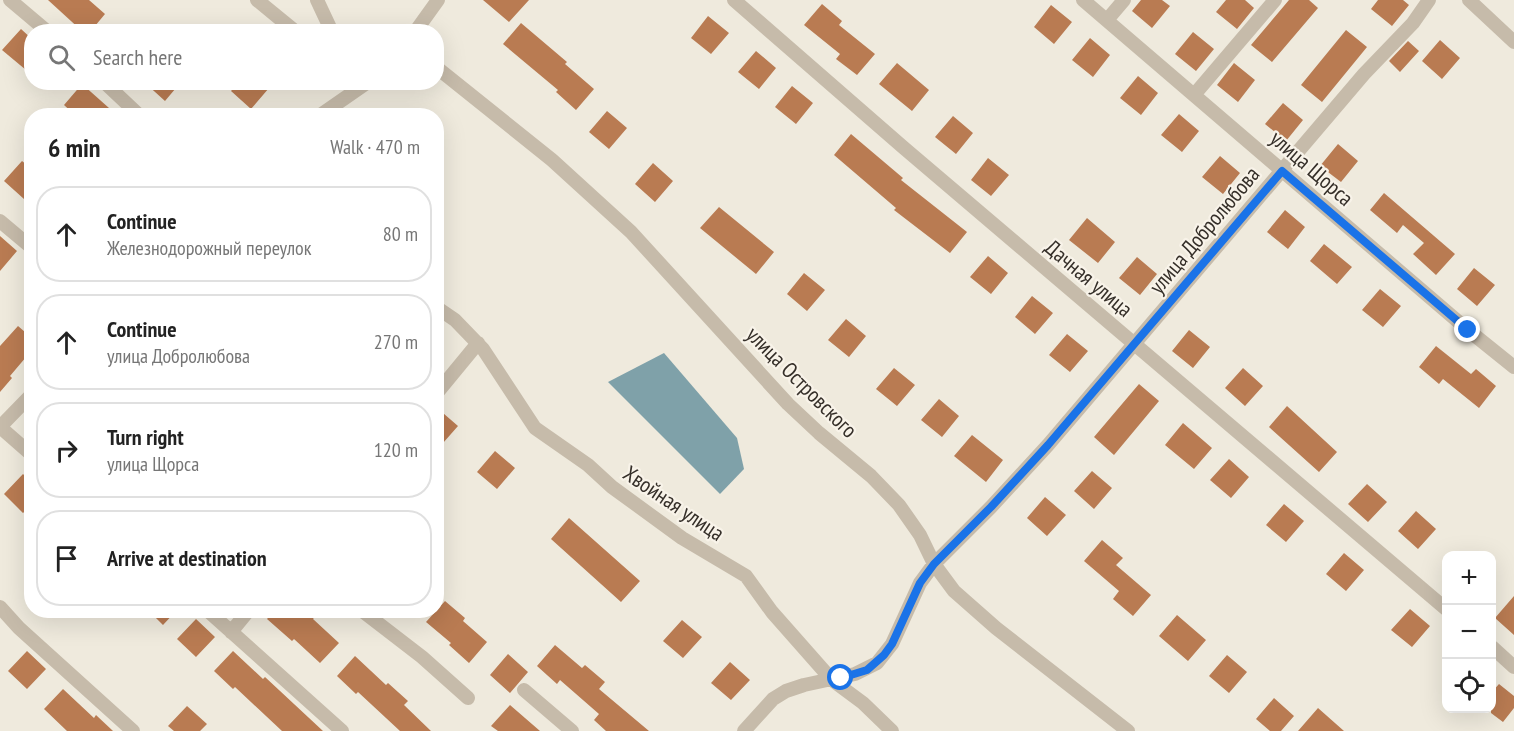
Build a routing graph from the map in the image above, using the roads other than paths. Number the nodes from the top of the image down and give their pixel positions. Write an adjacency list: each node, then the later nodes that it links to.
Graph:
1 (10, 0): 12 (street)
2 (258, 0): 13 (street)
3 (317, 0): 14 (street)
4 (438, 0): 15 (street)
5 (734, 0): 28 (street, Дачная улица)
6 (1083, 0): 11 (street, улица Щорса)
7 (1124, 0): 11 (street)
8 (1275, 0): 20 (street)
9 (1429, 0): 23 (street, улица Добролюбова)
10 (1469, 0): 16 (street)
11 (1107, 20): 20 (street, улица Щорса)
12 (38, 24)
13 (286, 24)
14 (328, 24)
15 (421, 24)
16 (1514, 42)
17 (444, 74): 34 (street, улица Островского)
18 (112, 90): 21 (street)
19 (356, 90): 22 (street)
20 (1194, 95): 23 (street, улица Щорса)
21 (132, 108)
22 (331, 108)
23 (1282, 171): 28 (street, улица Добролюбова); 29 (street, улица Щорса)
24 (0, 221): 25 (street)
25 (24, 241)
26 (444, 312): 27 (street, Хвойная улица)
27 (478, 343): 30 (street); 43 (street, Хвойная улица)
28 (1135, 345): 34 (street, улица Добролюбова); 35 (street, Дачная улица)
29 (1514, 367)
30 (444, 383)
31 (24, 402): 32 (street)
32 (0, 427): 33 (street)
33 (24, 448)
34 (934, 564): 43 (street, улица Добролюбова); 51 (street, улица Островского)
35 (1442, 606)
36 (0, 607): 46 (street)
37 (216, 618): 40 (street)
38 (242, 618): 40 (street)
39 (371, 618): 45 (street)
40 (231, 632): 47 (street)
41 (1496, 652): 42 (street)
42 (1514, 667)
43 (832, 680): 49 (street, улица Добролюбова); 50 (street, Хвойная улица)
44 (524, 690): 48 (street)
45 (468, 698)
46 (133, 731)
47 (342, 731)
48 (572, 731)
49 (744, 731)
50 (892, 731)
51 (1128, 731)

